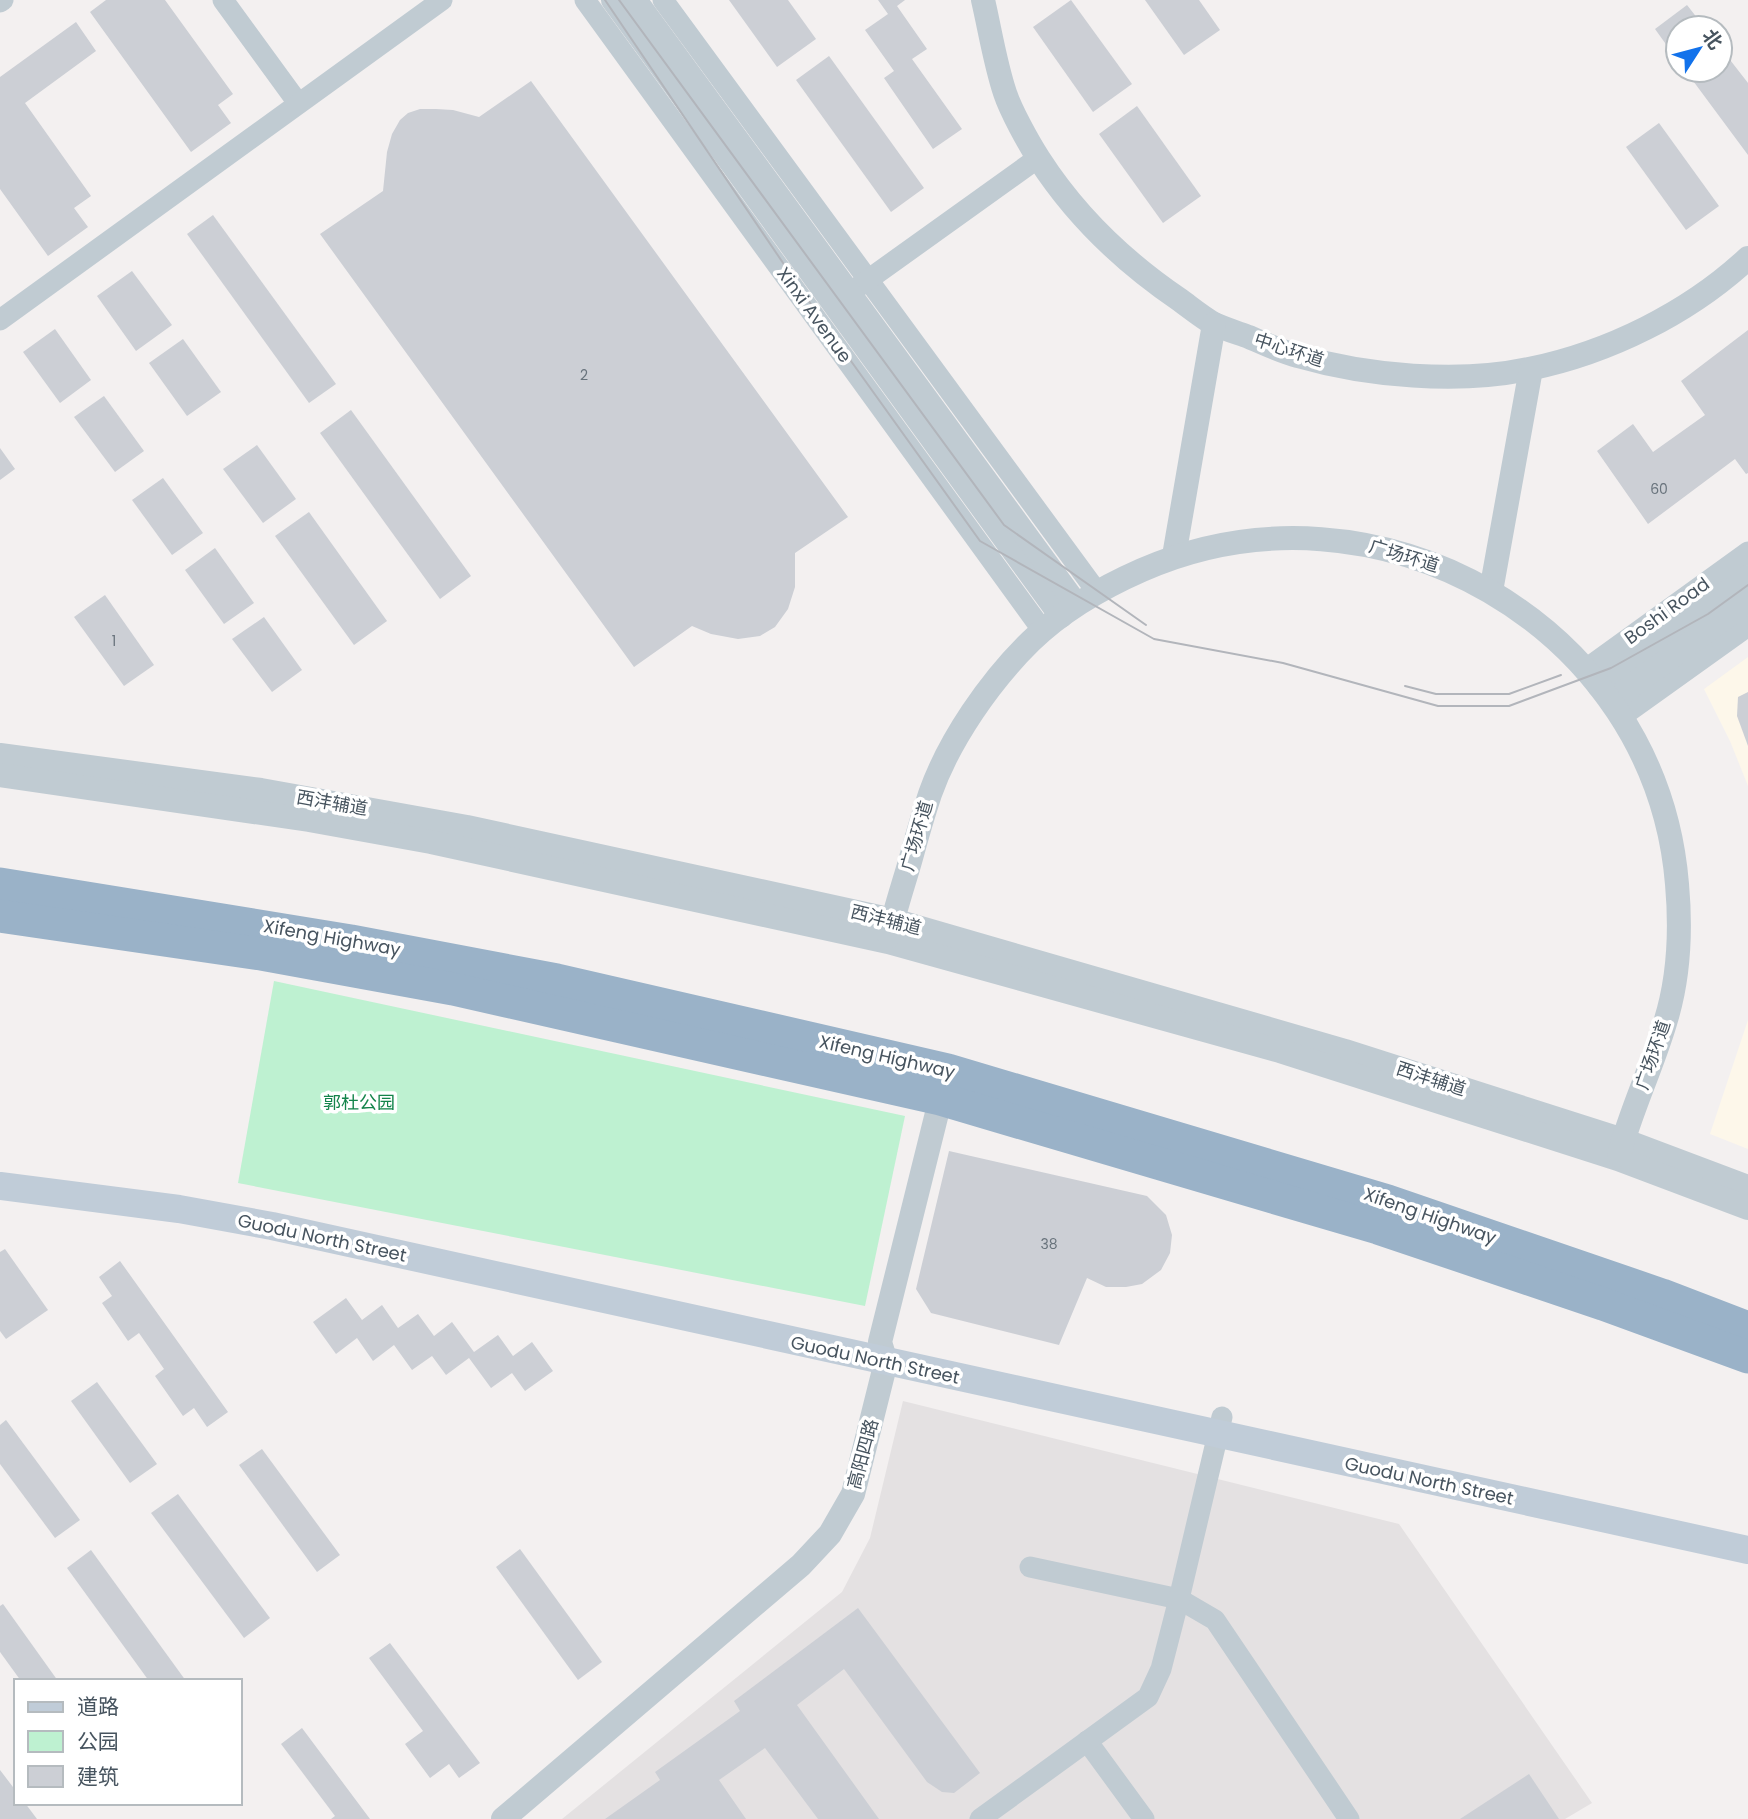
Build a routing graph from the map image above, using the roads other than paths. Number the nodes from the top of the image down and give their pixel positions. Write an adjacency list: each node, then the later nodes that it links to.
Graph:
1 (223, 0): 8 (street)
2 (442, 0): 8 (street)
3 (585, 0): 20 (street, Xinxi Avenue)
4 (613, 0): 11 (street, Xinxi Avenue)
5 (635, 0): 11 (street, Xinxi Avenue)
6 (663, 0): 11 (street, Xinxi Avenue)
7 (983, 0): 9 (street, 中心环道)
8 (298, 103): 12 (street)
9 (1038, 158): 11 (street); 13 (street, 中心环道)
10 (1748, 258): 14 (street, 中心环道)
11 (850, 293): 20 (street, Xinxi Avenue)
12 (0, 320)
13 (1214, 324): 14 (street, 中心环道); 16 (street)
14 (1531, 369): 18 (street)
15 (1748, 552): 22 (street, Boshi Road)
16 (1174, 556): 18 (street, 广场环道); 20 (street, 广场环道)
17 (1748, 577): 22 (street, Boshi Road)
18 (1491, 591): 22 (street, 广场环道)
19 (1748, 601): 22 (street)
20 (1069, 611): 25 (street, 广场环道)
21 (1748, 626): 22 (street)
22 (1604, 693): 27 (street, 广场环道)
23 (2, 773): 25 (street, 西沣辅道)
24 (1, 890): 26 (highway, Xifeng Highway)
25 (890, 931): 27 (street, 西沣辅道)
26 (944, 1085): 32 (highway, Xifeng Highway); 33 (street, 高阳四路); 34 (highway, Xifeng Highway)
27 (1620, 1149): 30 (street, 西沣辅道); 31 (street, 西沣辅道)
28 (0, 1173): 33 (main road, Guodu North Street)
29 (0, 1186): 33 (main road, Guodu North Street)
30 (1748, 1187)
31 (1748, 1208)
32 (1748, 1328)
33 (883, 1352): 35 (main road, Guodu North Street); 41 (street, 高阳四路)
34 (1748, 1357)
35 (1220, 1426): 36 (main road, Guodu North Street); 37 (main road, Guodu North Street); 39 (street)
36 (1748, 1533)
37 (1748, 1550)
38 (1030, 1567): 39 (street)
39 (1180, 1600): 40 (street); 44 (street)
40 (1087, 1741): 42 (street); 43 (street)
41 (503, 1819)
42 (980, 1819)
43 (1143, 1819)
44 (1349, 1819)

